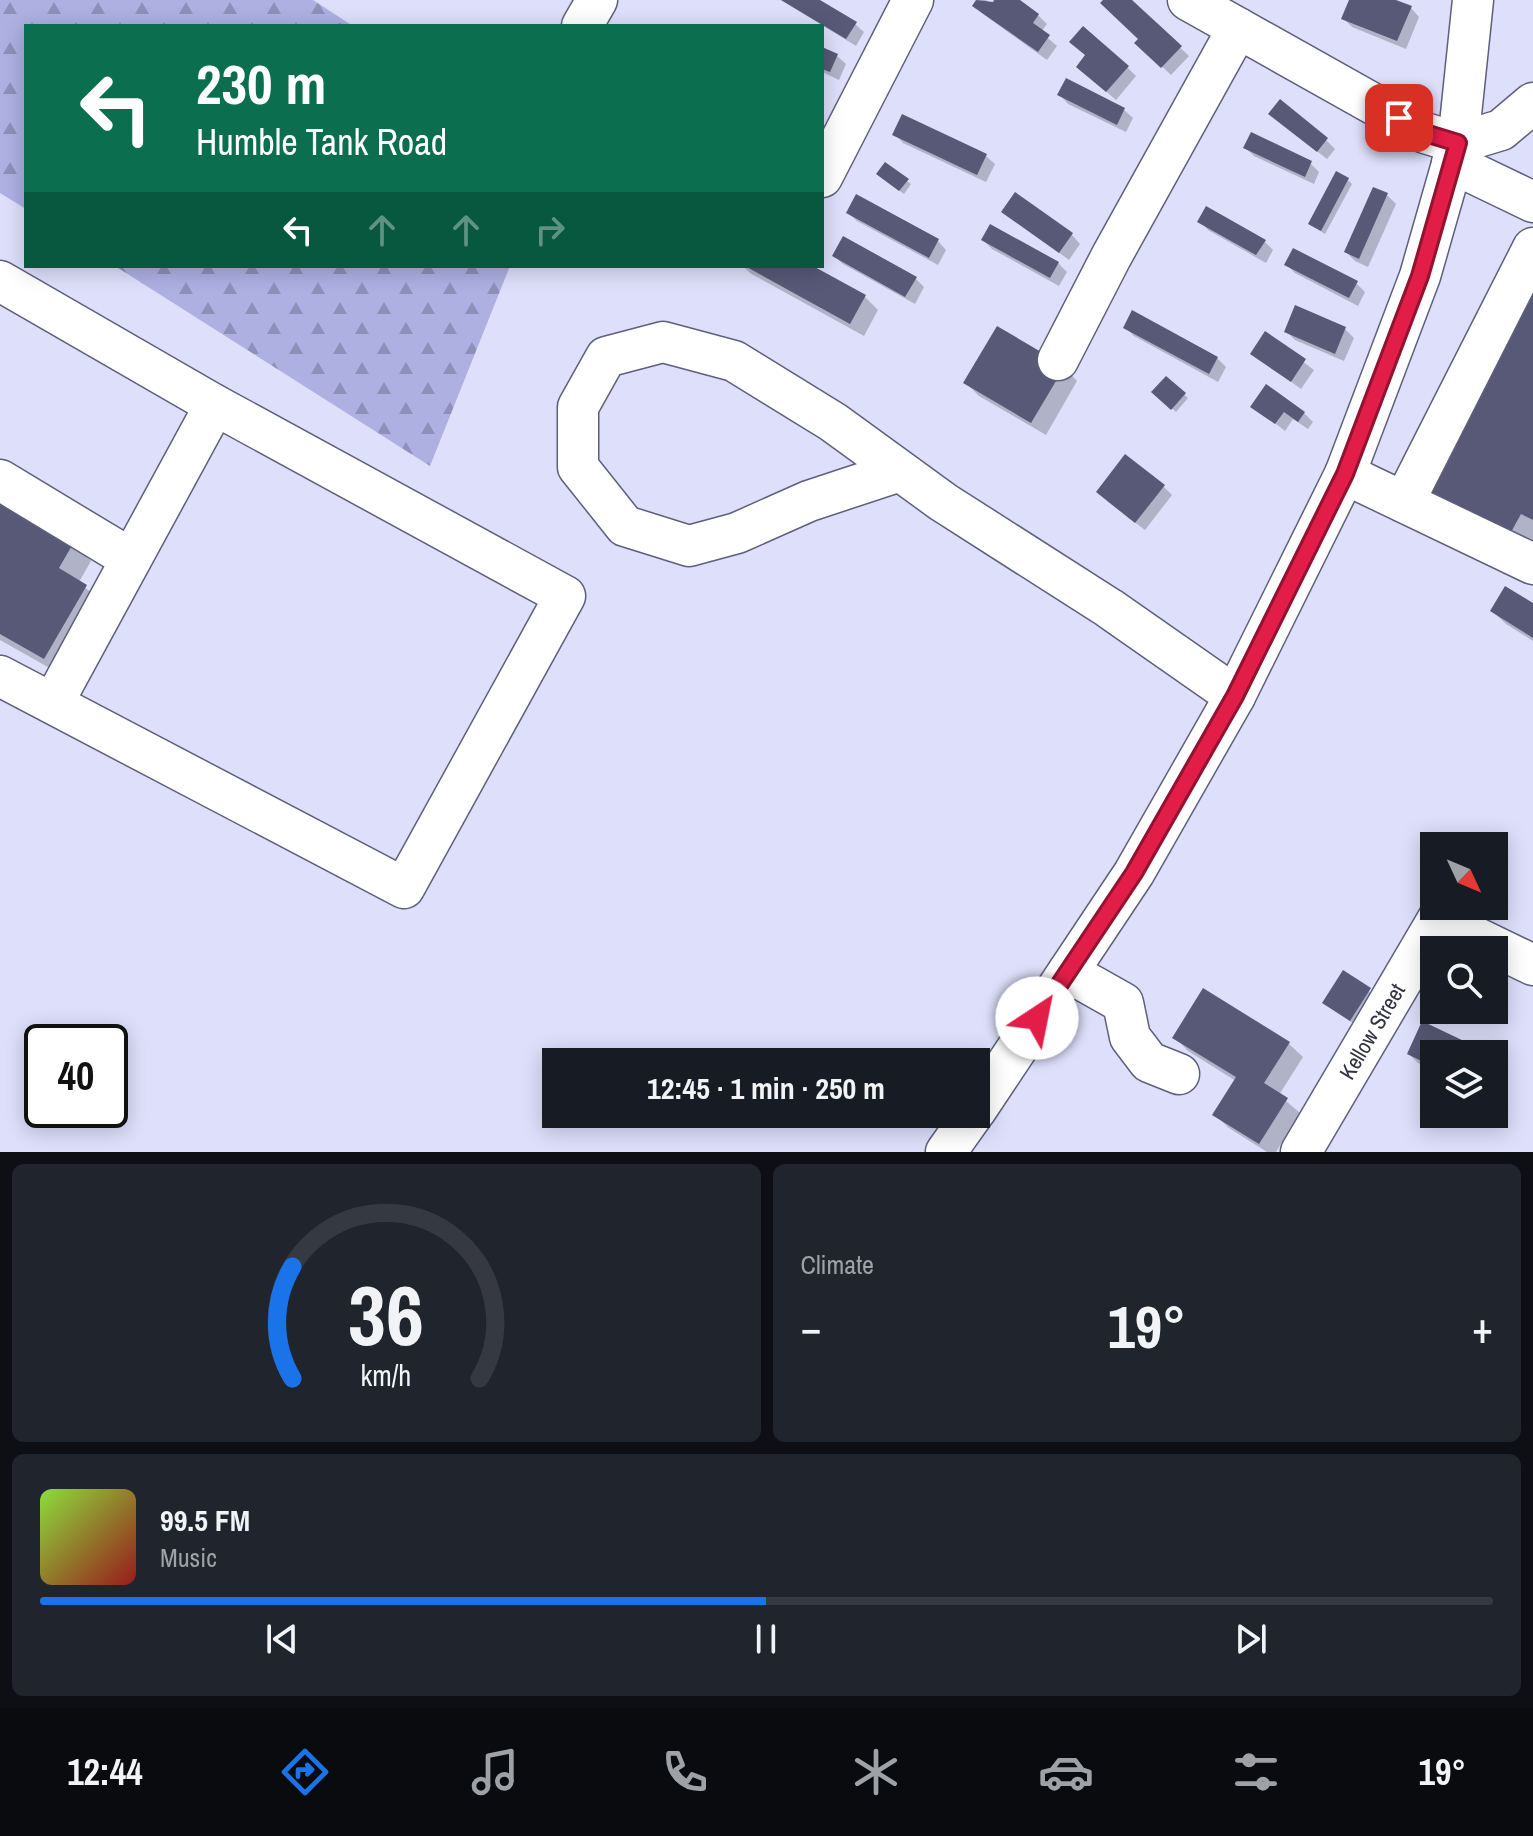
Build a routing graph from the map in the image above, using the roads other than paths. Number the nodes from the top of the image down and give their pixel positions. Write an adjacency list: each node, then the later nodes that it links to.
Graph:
1 (597, 0): 5 (street)
2 (913, 0): 9 (street)
3 (1188, 0): 6 (street)
4 (1473, 0): 8 (street)
5 (583, 24)
6 (1238, 28): 8 (street); 13 (street)
7 (1533, 103): 8 (street)
8 (1455, 153): 10 (street); 16 (street)
9 (824, 173)
10 (1533, 202)
11 (1533, 248): 18 (street)
12 (0, 281): 14 (street)
13 (1058, 360)
14 (215, 405): 19 (street); 23 (street)
15 (900, 471): 15 (street); 22 (street)
16 (1345, 474): 18 (street); 22 (street)
17 (0, 480): 19 (street)
18 (1404, 502): 20 (street)
19 (131, 559): 23 (street)
20 (1533, 564)
21 (0, 676): 23 (street)
22 (1235, 696): 25 (street)
23 (53, 703)
24 (1533, 965): 30 (street, Kellow Street)
25 (1068, 972): 26 (street); 27 (street)
26 (1179, 1074)
27 (990, 1089)
28 (963, 1128): 29 (street)
29 (946, 1152)
30 (1301, 1152)

